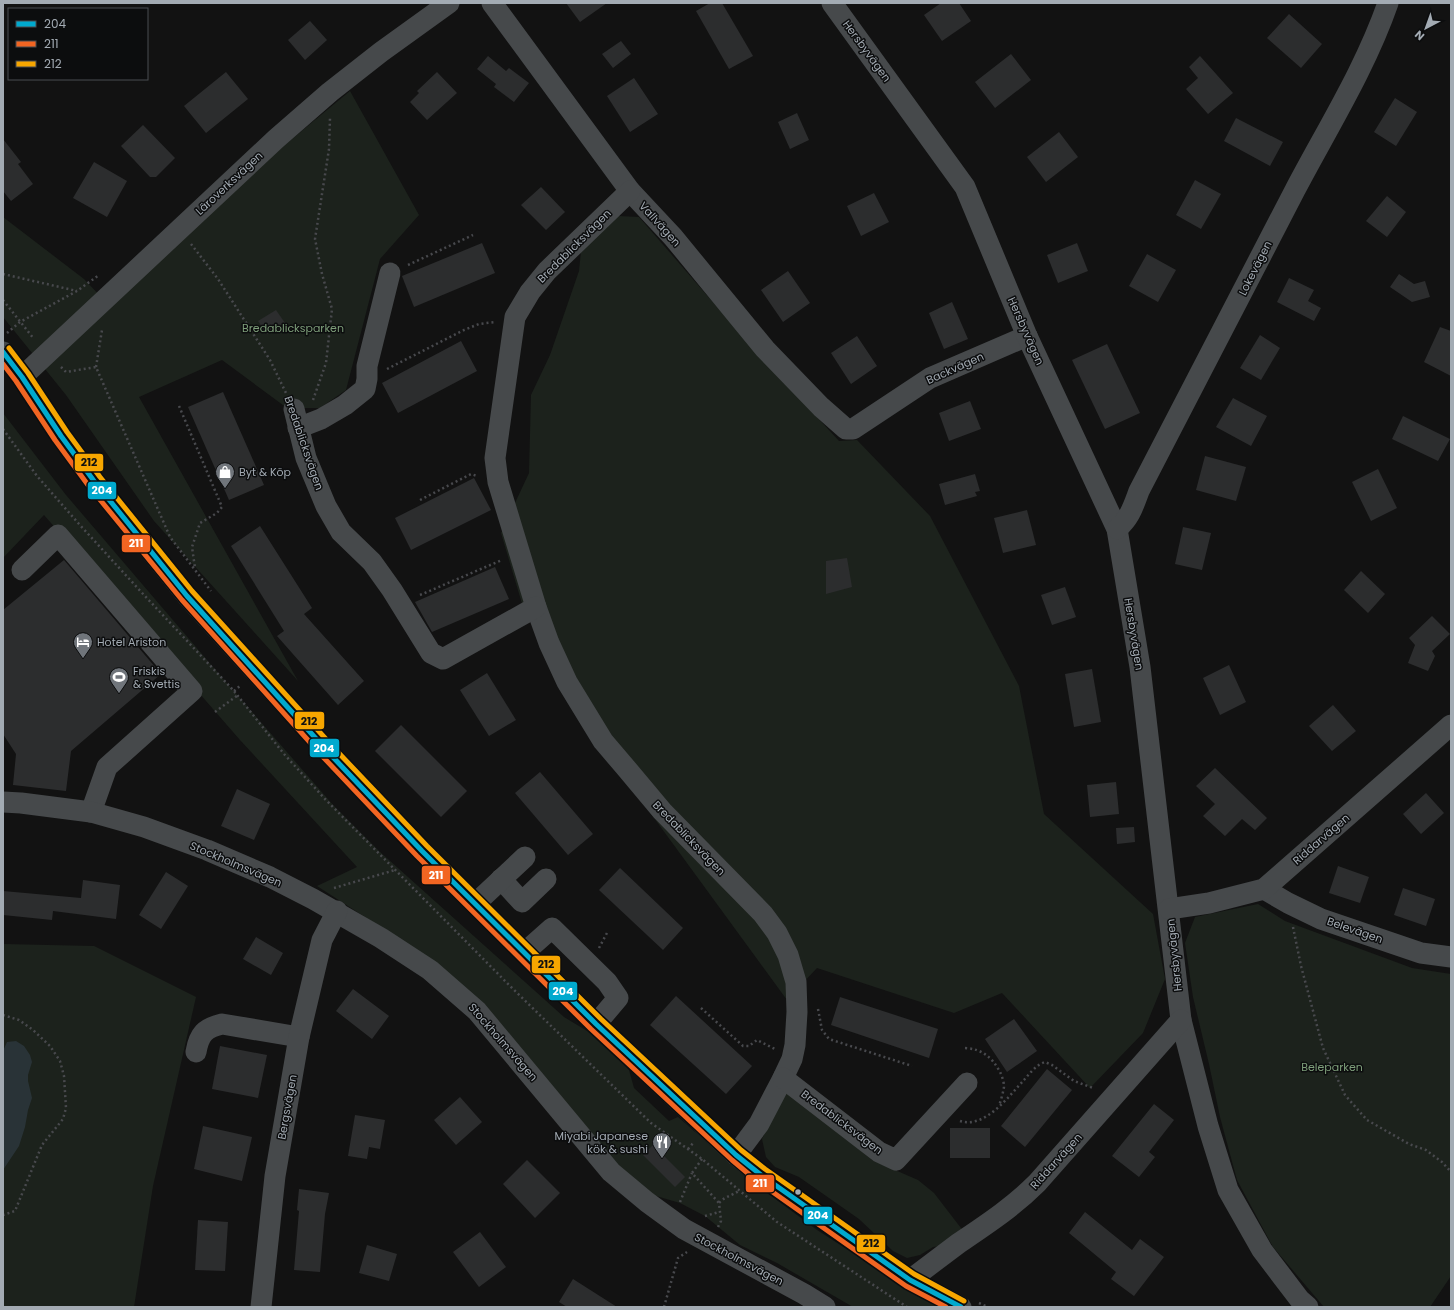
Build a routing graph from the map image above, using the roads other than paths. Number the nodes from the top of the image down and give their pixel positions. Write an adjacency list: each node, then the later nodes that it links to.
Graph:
1 (449, 3): 9 (street, Läroverksvägen)
2 (492, 3): 5 (street, Vallvägen)
3 (832, 3): 7 (street, Hersbyvägen)
4 (1388, 3): 11 (street, Lokevägen)
5 (630, 191): 10 (street, Vallvägen); 13 (street, Bredablicksvägen)
6 (390, 274): 13 (street, Bredablicksvägen)
7 (1027, 336): 10 (street, Backvägen); 11 (street, Hersbyvägen)
8 (3, 352): 9 (street)
9 (22, 377): 21 (street)
10 (846, 429)
11 (1117, 529): 22 (street, Hersbyvägen)
12 (22, 570): 16 (street)
13 (536, 607): 30 (street, Bredablicksvägen)
14 (1451, 725): 20 (street, Riddarvägen)
15 (3, 802): 16 (street, Stockholmsvägen)
16 (91, 812): 23 (street, Stockholmsvägen)
17 (525, 857): 18 (street)
18 (501, 879): 19 (street); 21 (street)
19 (546, 879)
20 (1264, 889): 22 (street, Riddarvägen); 25 (street, Belevägen)
21 (476, 903): 24 (street)
22 (1169, 909): 26 (street, Hersbyvägen)
23 (337, 911): 28 (street, Bergsvägen); 35 (street, Stockholmsvägen)
24 (525, 952): 27 (street); 27 (street)
25 (1451, 957)
26 (1181, 1020): 33 (street, Riddarvägen); 37 (street, Hersbyvägen)
27 (596, 1024): 32 (street)
28 (299, 1037): 29 (street); 34 (street, Bergsvägen)
29 (196, 1052)
30 (783, 1078): 31 (street, Bredablicksvägen); 32 (street, Bredablicksvägen)
31 (967, 1082)
32 (736, 1155): 33 (street)
33 (910, 1280): 36 (street)
34 (261, 1307)
35 (825, 1307)
36 (961, 1307)
37 (1308, 1307)

